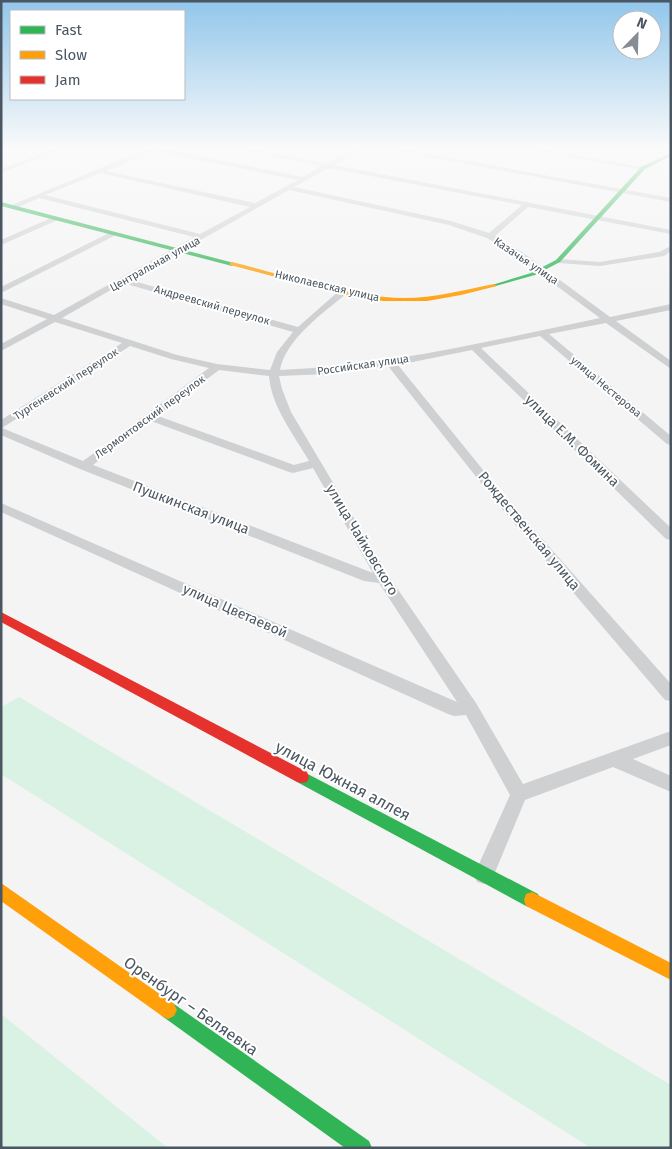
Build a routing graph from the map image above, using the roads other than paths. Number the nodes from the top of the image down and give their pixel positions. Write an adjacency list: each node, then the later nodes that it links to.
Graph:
1 (18, 202): 8 (street)
2 (61, 202): 16 (street)
3 (237, 202): 10 (street)
4 (265, 202): 10 (street, Центральная улица)
5 (351, 202): 15 (street, Казачья улица)
6 (509, 202): 9 (street)
7 (613, 202): 11 (street, Николаевская улица)
8 (6, 205): 12 (street, Николаевская улица)
9 (526, 205): 11 (street); 15 (street)
10 (257, 206): 16 (street, Центральная улица)
11 (599, 218): 13 (street); 20 (street, Николаевская улица)
12 (56, 219): 14 (street, Николаевская улица); 17 (street)
13 (671, 232)
14 (114, 234): 19 (street, Николаевская улица); 23 (street)
15 (490, 236): 21 (street, Казачья улица)
16 (202, 237): 19 (street, Центральная улица)
17 (1, 243)
18 (671, 248): 20 (street)
19 (178, 251): 22 (street, Центральная улица); 24 (street, Николаевская улица)
20 (558, 261): 21 (street, Николаевская улица)
21 (542, 270): 24 (street, Николаевская улица); 28 (street, Казачья улица)
22 (125, 281): 27 (street, Центральная улица); 29 (street, Андреевский переулок)
23 (1, 290)
24 (343, 292): 29 (street)
25 (1, 301): 27 (street, Российская улица)
26 (671, 307): 28 (street, Российская улица)
27 (55, 318): 31 (street, Российская улица); 33 (street, Центральная улица)
28 (608, 319): 30 (street, Российская улица); 35 (street, Казачья улица)
29 (298, 330): 37 (street)
30 (542, 332): 32 (street, Российская улица); 41 (street, улица Нестерова)
31 (130, 342): 36 (street, Российская улица); 39 (street, Тургеневский переулок)
32 (474, 346): 34 (street, Российская улица); 45 (street, улица Е.М. Фомина)
33 (1, 348)
34 (391, 362): 37 (street, Российская улица); 48 (street, Рождественская улица)
35 (671, 366)
36 (217, 367): 37 (street, Российская улица); 38 (street, Лермонтовский переулок)
37 (274, 372): 42 (street, улица Чайковского)
38 (150, 417): 42 (street); 43 (street, Лермонтовский переулок)
39 (1, 425)
40 (1, 431): 43 (street, Пушкинская улица)
41 (671, 442)
42 (316, 463): 46 (street, улица Чайковского)
43 (84, 466): 46 (street, Пушкинская улица)
44 (1, 507): 49 (street, улица Цветаевой)
45 (671, 536)
46 (383, 578): 49 (street, улица Чайковского)
47 (1, 616): 54 (street, улица Южная аллея)
48 (671, 695)
49 (470, 708): 53 (street, улица Чайковского)
50 (671, 738): 51 (street)
51 (614, 759): 52 (street); 53 (street)
52 (671, 784)
53 (520, 794): 54 (street)
54 (484, 875): 56 (street, улица Южная аллея)
55 (1, 891): 57 (street, Оренбург – Беляевка)
56 (671, 972)
57 (362, 1148)

